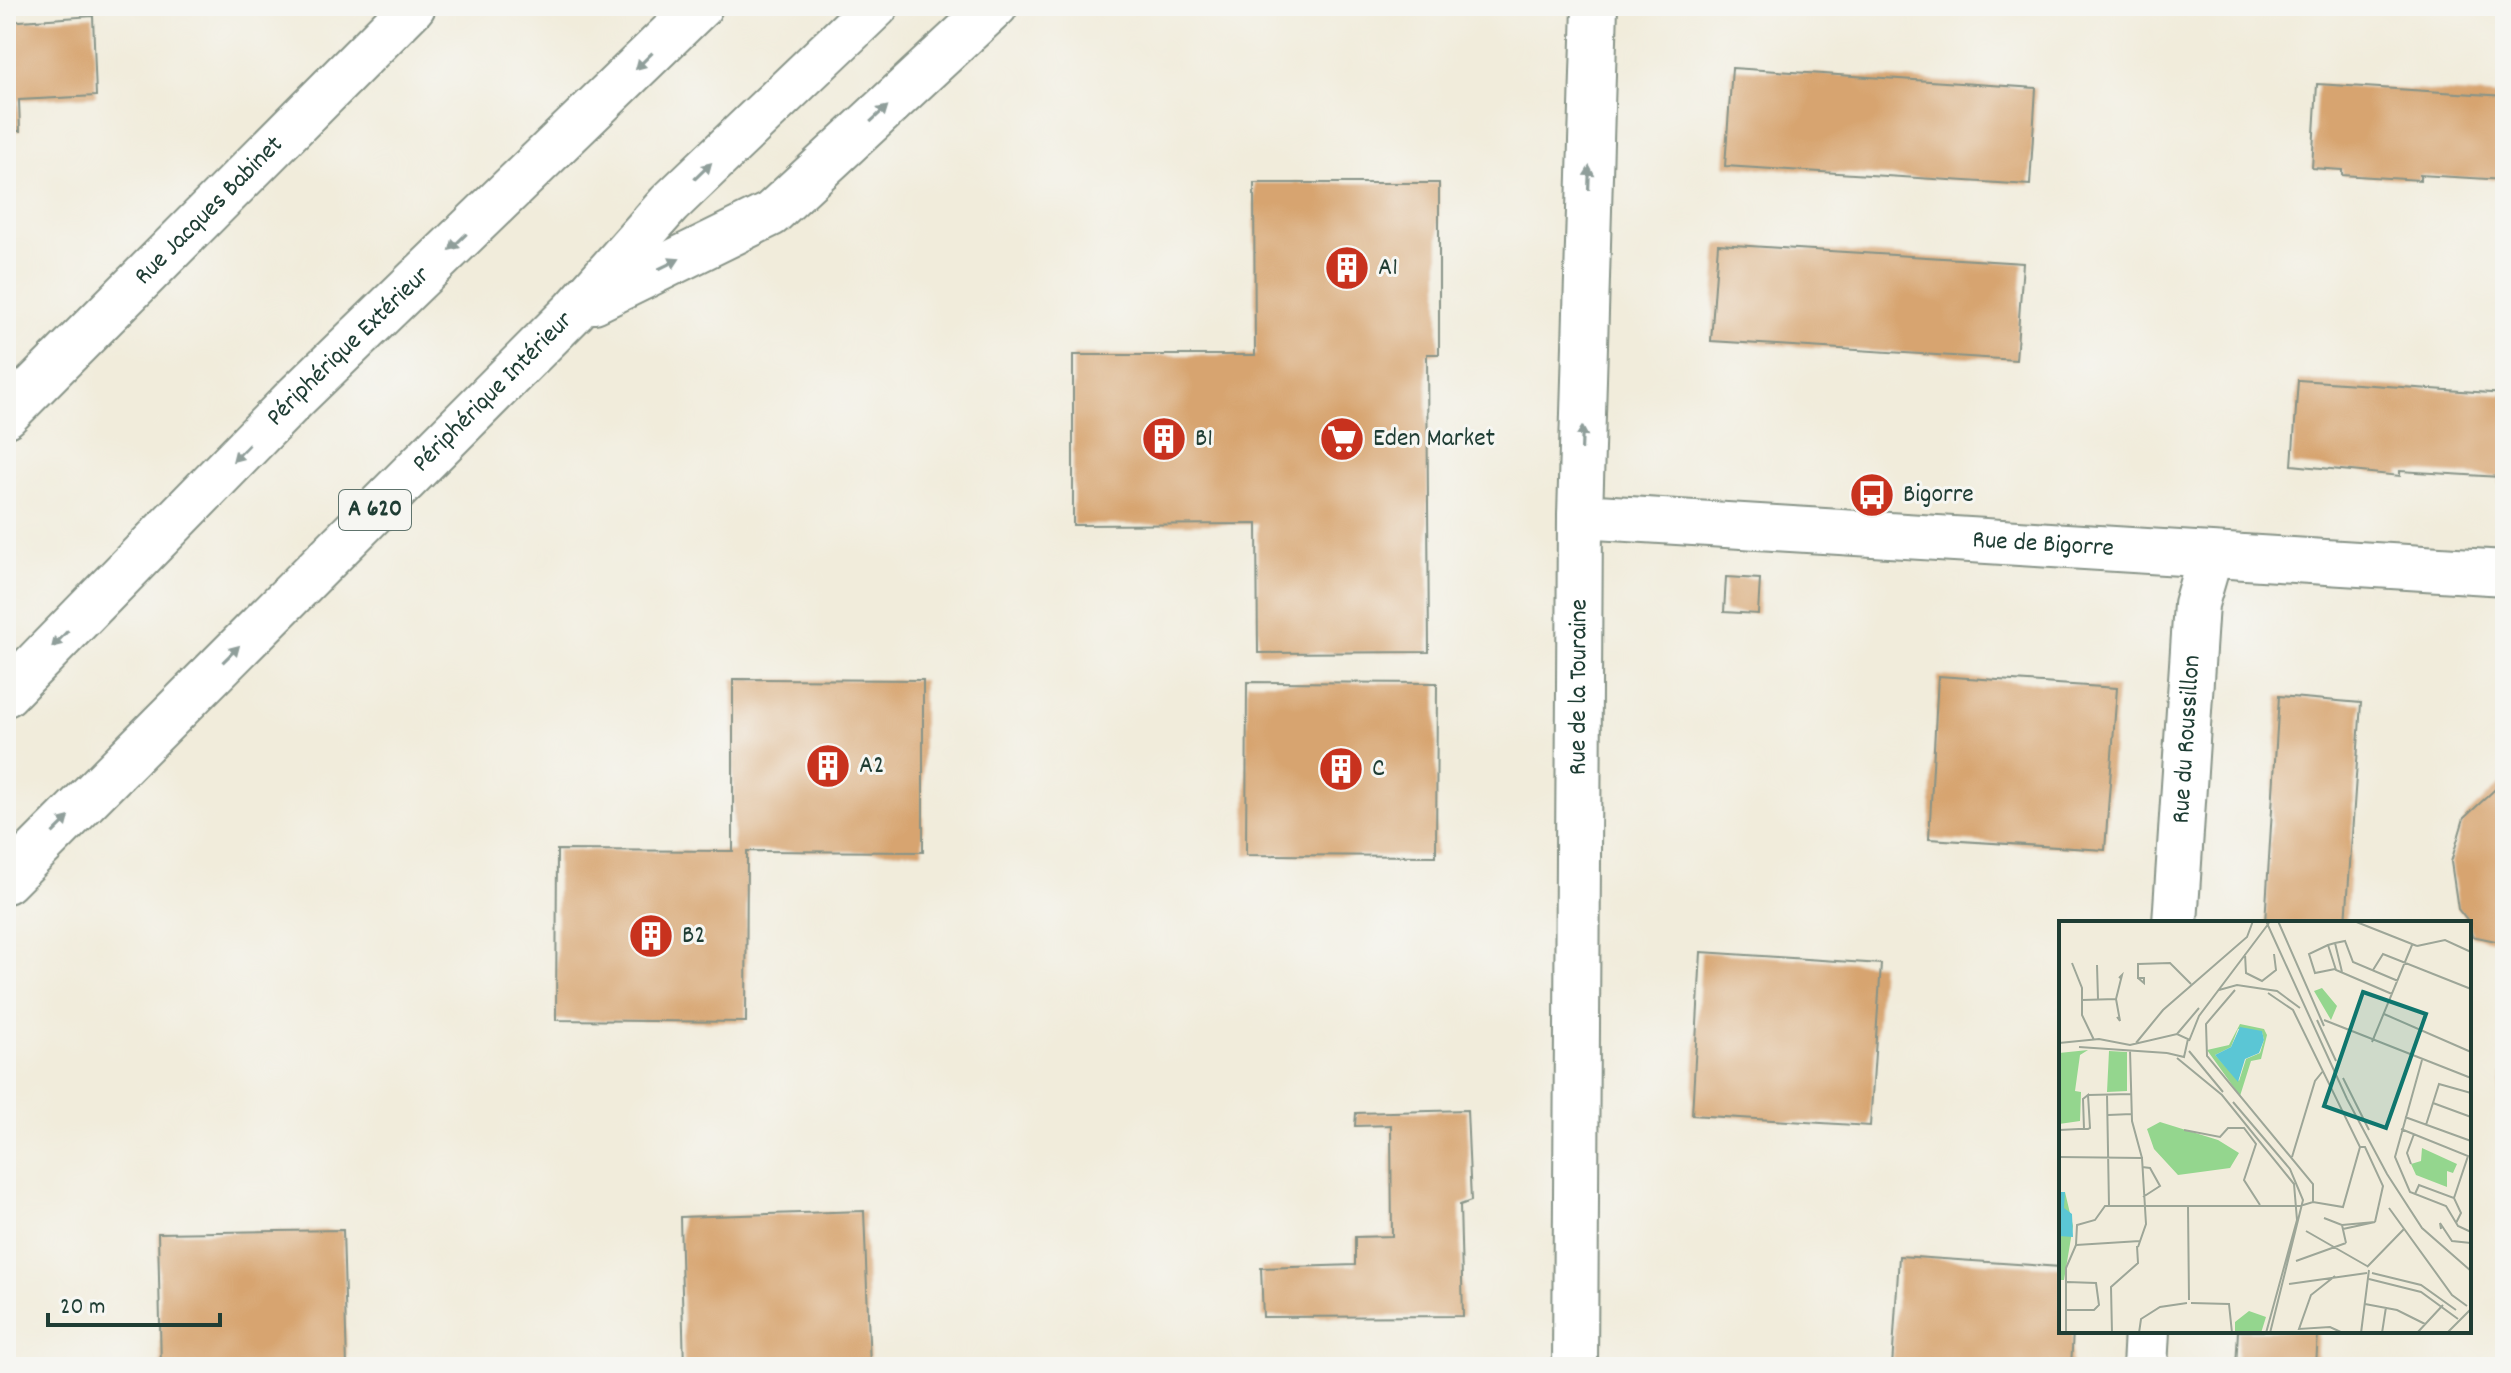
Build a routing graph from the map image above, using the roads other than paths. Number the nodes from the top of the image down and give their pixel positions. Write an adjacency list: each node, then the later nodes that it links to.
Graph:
1 (413, 6): 7 (main road, Rue Jacques Babinet)
2 (700, 6): 11 (main road, Périphérique Extérieur, one-way to 11)
3 (876, 6): 6 (main road, Périphérique Intérieur / A 620, one-way to 3)
4 (995, 6): 6 (main road, one-way to 4)
5 (1595, 6): 8 (main road, Rue de la Touraine, one-way to 5)
6 (574, 311): 12 (main road, Périphérique Intérieur / A 620, one-way to 6)
7 (6, 415)
8 (1580, 516): 9 (main road, Rue de Bigorre); 15 (main road, Rue de la Touraine)
9 (2210, 556): 10 (main road, Rue de Bigorre); 13 (main road, Rue du Roussillon)
10 (2505, 573)
11 (6, 694)
12 (6, 881)
13 (2175, 921)
14 (2147, 1333): 16 (main road)
15 (1575, 1367)
16 (2145, 1367)

